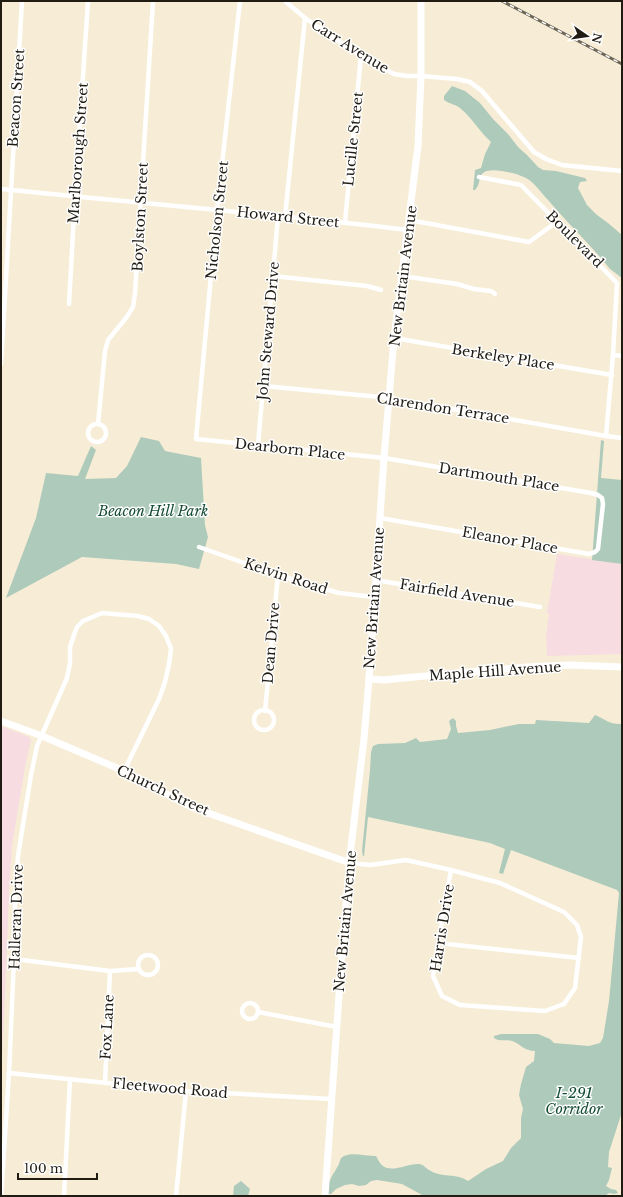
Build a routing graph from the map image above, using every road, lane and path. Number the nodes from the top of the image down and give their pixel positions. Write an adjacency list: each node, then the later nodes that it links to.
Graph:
1 (22, 1): 13 (street, Beacon Street)
2 (88, 1): 14 (street, Marlborough Street)
3 (153, 1): 15 (street, Boylston Street)
4 (240, 1): 16 (street, Nicholson Street)
5 (285, 1): 7 (street, Carr Avenue)
6 (421, 1): 9 (main road, New Britain Avenue)
7 (305, 18): 8 (street, Carr Avenue); 18 (street)
8 (361, 56): 9 (street, Carr Avenue); 21 (street, Lucille Street)
9 (421, 76): 10 (street, Carr Avenue); 19 (main road, New Britain Avenue)
10 (622, 171)
11 (479, 177): 20 (street, Boulevard)
12 (1, 189): 13 (street, Howard Street)
13 (11, 190): 14 (street, Howard Street); 31 (street, Beacon Street)
14 (75, 197): 15 (street, Howard Street); 27 (street, Marlborough Street)
15 (140, 204): 16 (street, Howard Street); 35 (street, Boylston Street)
16 (217, 210): 17 (street, Howard Street); 38 (street, Nicholson Street)
17 (278, 216): 18 (street, Howard Street); 23 (street, John Steward Drive)
18 (285, 217): 21 (street, Howard Street)
19 (410, 220): 20 (street); 22 (main road, New Britain Avenue)
20 (558, 221): 29 (street, Boulevard)
21 (345, 222): 22 (street, Howard Street)
22 (408, 230): 24 (main road, New Britain Avenue)
23 (273, 276): 25 (street); 33 (street, John Steward Drive)
24 (402, 276): 26 (street); 28 (main road, New Britain Avenue)
25 (381, 290)
26 (495, 294)
27 (69, 304)
28 (394, 338): 32 (street, Berkeley Place); 34 (main road, New Britain Avenue)
29 (613, 355): 30 (street); 32 (street, Boulevard)
30 (622, 356)
31 (1, 364)
32 (612, 375): 36 (street, Boulevard)
33 (264, 386): 34 (street, Clarendon Terrace); 39 (street, John Steward Drive)
34 (390, 398): 36 (street, Clarendon Terrace); 40 (main road, New Britain Avenue)
35 (98, 424): 35 (street, Boylston Street)
36 (606, 436): 37 (street, Clarendon Terrace)
37 (622, 438)
38 (196, 439): 39 (street, Dearborn Place)
39 (258, 445): 40 (street, Dearborn Place)
40 (384, 458): 41 (street, Dartmouth Place); 42 (main road, New Britain Avenue)
41 (603, 509): 42 (street, Eleanor Place)
42 (380, 518): 45 (main road, New Britain Avenue)
43 (199, 547): 44 (street, Kelvin Road)
44 (278, 575): 46 (street, Kelvin Road); 50 (street, Dean Drive)
45 (375, 580): 46 (main road, New Britain Avenue); 47 (street, Fairfield Avenue)
46 (374, 598): 49 (main road, New Britain Avenue)
47 (540, 607)
48 (622, 667): 49 (main road, Maple Hill Avenue)
49 (369, 679): 54 (main road, New Britain Avenue)
50 (265, 711): 50 (street, Dean Drive)
51 (1, 721): 52 (main road, Church Street)
52 (42, 736): 53 (main road, Church Street); 53 (street, Halleran Drive); 58 (street, Halleran Drive)
53 (124, 771): 54 (main road, Church Street)
54 (350, 862): 55 (street, Harris Drive); 62 (main road, New Britain Avenue)
55 (452, 870): 56 (street, Harris Drive); 57 (street, Harris Drive)
56 (438, 943): 57 (street); 57 (street, Harris Drive)
57 (579, 958)
58 (14, 959): 60 (street); 63 (street, Halleran Drive)
59 (139, 969): 59 (street); 60 (street)
60 (110, 971): 65 (street, Fox Lane)
61 (258, 1012): 62 (street)
62 (337, 1027): 67 (main road, New Britain Avenue)
63 (9, 1073): 64 (street, Fleetwood Road); 68 (street, Halleran Drive)
64 (70, 1080): 65 (street, Fleetwood Road); 69 (street)
65 (105, 1083): 66 (street, Fleetwood Road)
66 (186, 1091): 67 (street, Fleetwood Road); 70 (street)
67 (332, 1099): 71 (main road, New Britain Avenue)
68 (1, 1196)
69 (64, 1196)
70 (176, 1196)
71 (325, 1196)

